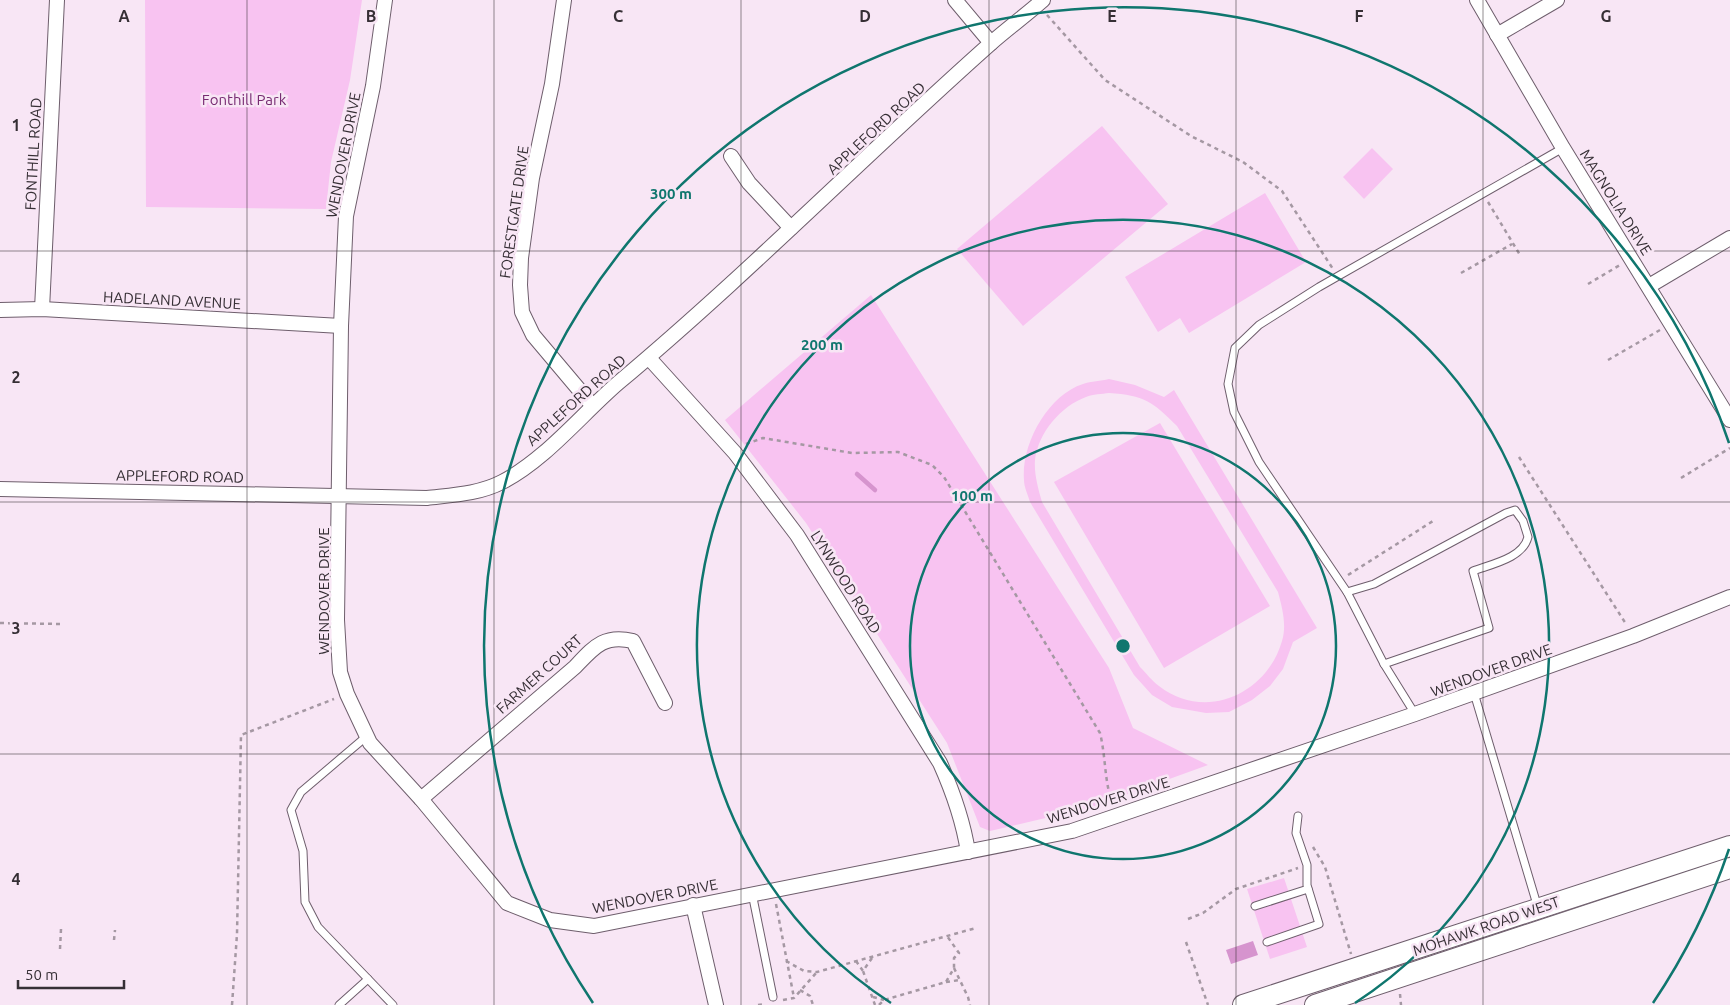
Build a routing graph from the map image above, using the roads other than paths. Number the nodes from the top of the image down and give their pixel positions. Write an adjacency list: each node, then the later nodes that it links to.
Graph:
1 (57, 0): 15 (street, FONTHILL ROAD)
2 (386, 0): 17 (street, WENDOVER DRIVE)
3 (564, 0): 19 (street, FORESTGATE DRIVE)
4 (955, 0): 9 (street)
5 (1476, 0): 8 (street, MAGNOLIA DRIVE)
6 (1557, 0): 8 (street)
7 (1040, 2): 9 (street, APPLEFORD ROAD)
8 (1497, 35): 10 (street, MAGNOLIA DRIVE)
9 (991, 43): 12 (street, APPLEFORD ROAD)
10 (1563, 148): 14 (street, MAGNOLIA DRIVE); 23 (lane)
11 (731, 156): 12 (street)
12 (791, 228): 18 (street, APPLEFORD ROAD)
13 (1730, 238): 14 (street)
14 (1649, 286): 20 (street, MAGNOLIA DRIVE)
15 (42, 309): 16 (street, HADELAND AVENUE); 17 (street, HADELAND AVENUE)
16 (0, 310)
17 (341, 326): 22 (street, WENDOVER DRIVE)
18 (648, 358): 19 (street, APPLEFORD ROAD); 33 (street, LYNWOOD ROAD)
19 (592, 406): 22 (street, APPLEFORD ROAD)
20 (1730, 420)
21 (0, 489): 22 (street, APPLEFORD ROAD)
22 (340, 496): 29 (street, WENDOVER DRIVE)
23 (1347, 592): 25 (lane); 25 (lane)
24 (1730, 597): 26 (street, WENDOVER DRIVE)
25 (1384, 664): 28 (lane)
26 (1474, 693): 28 (street, WENDOVER DRIVE); 39 (lane)
27 (665, 703): 30 (street, FARMER COURT)
28 (1415, 714): 33 (street, WENDOVER DRIVE)
29 (367, 736): 30 (street, WENDOVER DRIVE); 42 (lane)
30 (421, 799): 37 (street, WENDOVER DRIVE)
31 (1298, 816): 35 (lane)
32 (1730, 846): 39 (main road, MOHAWK ROAD WEST)
33 (968, 852): 36 (street, WENDOVER DRIVE)
34 (1730, 868): 40 (main road, MOHAWK ROAD WEST)
35 (1308, 888): 38 (lane); 41 (lane)
36 (752, 894): 37 (street, WENDOVER DRIVE); 43 (lane)
37 (693, 905): 47 (street)
38 (1255, 906)
39 (1538, 908): 40 (main road); 44 (main road, MOHAWK ROAD WEST)
40 (1516, 940): 49 (main road, MOHAWK ROAD WEST)
41 (1267, 942)
42 (368, 979): 45 (lane); 46 (lane)
43 (773, 997)
44 (1279, 999): 48 (main road, MOHAWK ROAD WEST)
45 (339, 1005)
46 (393, 1005)
47 (716, 1005)
48 (1243, 1005)
49 (1315, 1005)

